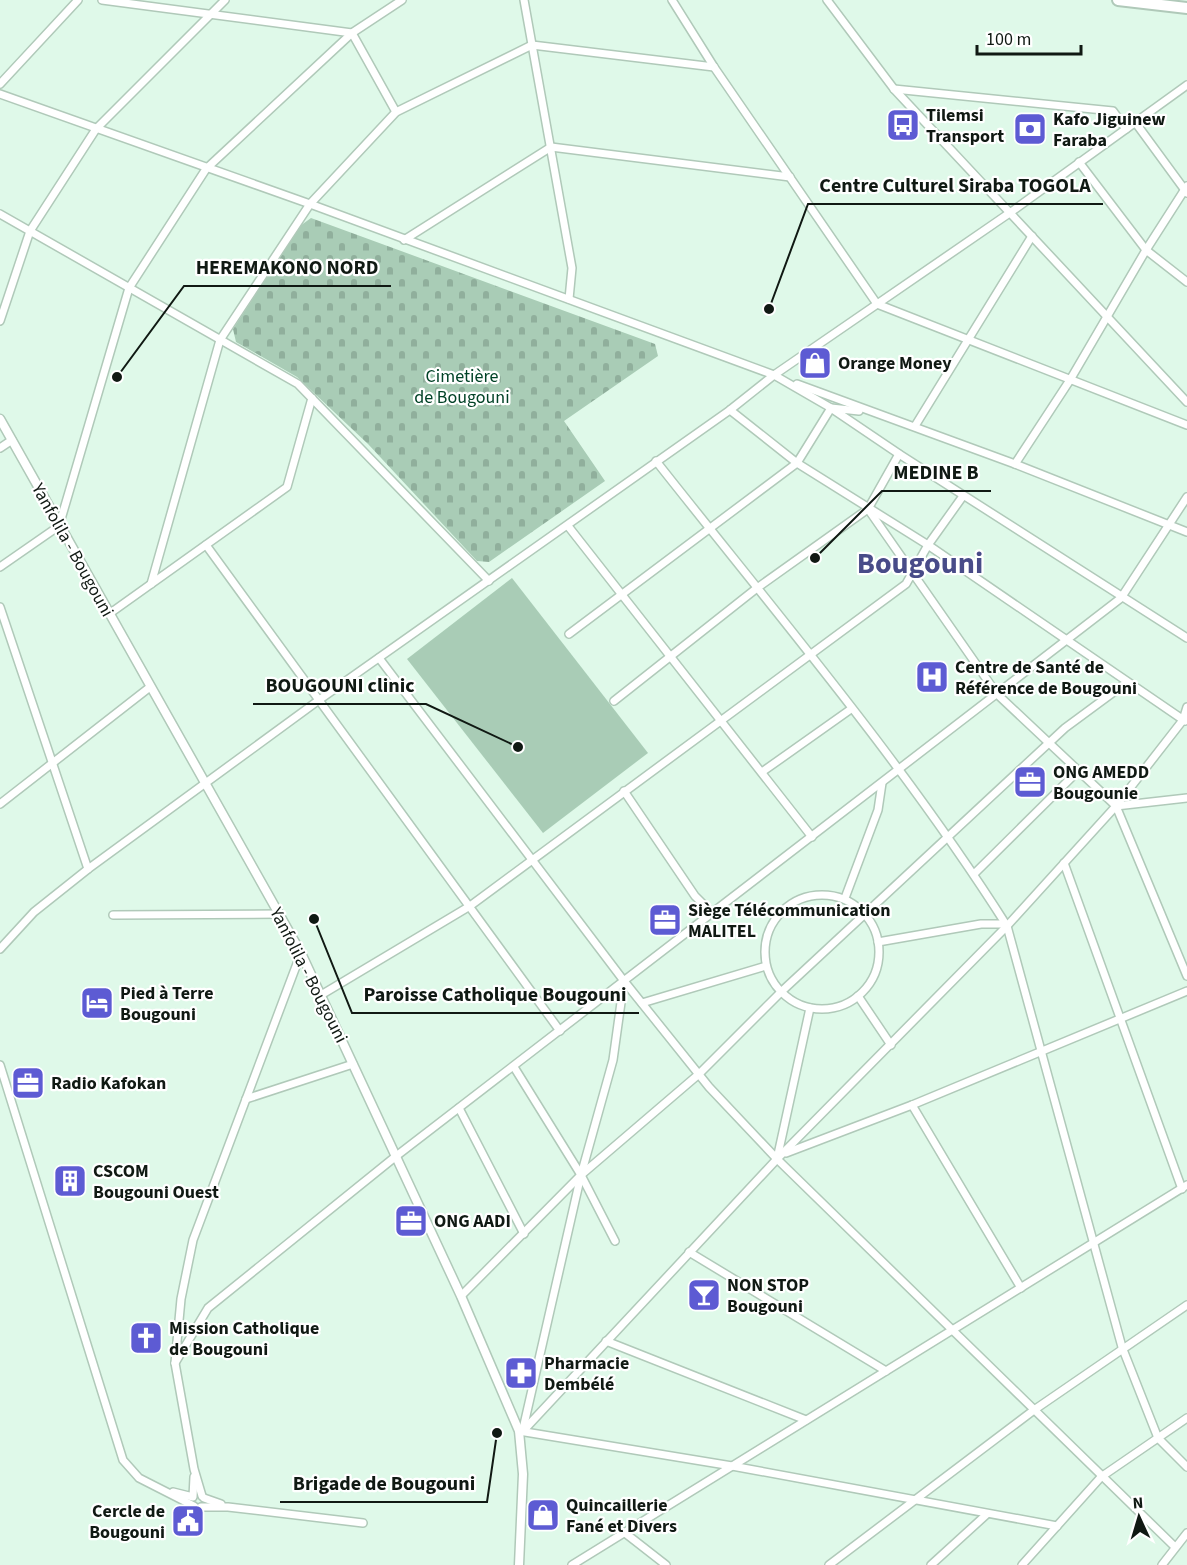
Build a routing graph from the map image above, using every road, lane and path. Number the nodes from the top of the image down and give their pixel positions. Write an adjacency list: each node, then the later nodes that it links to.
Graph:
1 (78, 0): 15 (street)
2 (102, 0): 11 (street)
3 (225, 0): 11 (street)
4 (402, 0): 12 (street)
5 (524, 0): 13 (street)
6 (672, 0): 14 (street)
7 (827, 0): 17 (street)
8 (1118, 0): 9 (highway)
9 (1145, 1): 10 (highway)
10 (1187, 8)
11 (212, 13): 12 (street); 21 (street)
12 (352, 33): 19 (street); 25 (street)
13 (532, 45): 14 (street); 19 (street); 23 (street)
14 (714, 67): 26 (street)
15 (0, 84)
16 (1187, 86): 20 (street)
17 (894, 89): 22 (street); 29 (street)
18 (0, 94): 21 (street)
19 (396, 112): 28 (street)
20 (1135, 122): 22 (street); 27 (street)
21 (96, 129): 25 (street); 31 (street)
22 (1126, 129): 24 (street)
23 (551, 147): 26 (street); 33 (street); 37 (street)
24 (1079, 162): 29 (street); 34 (street)
25 (206, 169): 28 (street); 36 (street)
26 (790, 177): 38 (street)
27 (1185, 190): 34 (street)
28 (310, 204): 33 (street); 42 (street)
29 (1011, 212): 32 (street); 38 (street)
30 (0, 214): 31 (street)
31 (30, 231): 36 (street); 40 (street)
32 (1032, 236): 39 (street); 41 (street)
33 (404, 240): 37 (street)
34 (1146, 250): 35 (street); 39 (street)
35 (1187, 282)
36 (129, 288): 42 (street); 63 (street)
37 (569, 299): 43 (street)
38 (877, 304): 41 (street); 43 (street)
39 (1106, 315): 44 (street); 46 (street)
40 (0, 321)
41 (968, 339): 44 (street); 52 (street)
42 (220, 340): 45 (street); 72 (street)
43 (774, 375): 47 (street); 48 (street); 49 (street)
44 (1070, 380): 51 (street); 58 (street)
45 (312, 398): 67 (street); 71 (street)
46 (1187, 402)
47 (831, 408): 49 (street); 55 (street); 57 (street)
48 (730, 410): 56 (street); 57 (street)
49 (871, 412): 52 (street)
50 (0, 419): 53 (main road, Yanfolila - Bougouni)
51 (1187, 425)
52 (915, 426): 58 (street)
53 (12, 440): 54 (street); 63 (main road, Yanfolila - Bougouni)
54 (0, 448)
55 (899, 454): 59 (street); 61 (street)
56 (656, 460): 64 (street); 65 (street)
57 (797, 463): 61 (street); 65 (street)
58 (1015, 464): 62 (street)
59 (963, 496): 68 (street); 75 (street)
60 (1187, 497): 62 (street)
61 (868, 509): 68 (street); 70 (street); 73 (street)
62 (1170, 525): 66 (street); 75 (street)
63 (59, 526): 69 (street); 77 (main road, Yanfolila - Bougouni)
64 (568, 526): 71 (street); 74 (street)
65 (710, 528): 73 (street); 74 (street)
66 (1187, 532)
67 (206, 544): 72 (street); 87 (street)
68 (928, 545): 70 (street); 80 (street)
69 (0, 567)
70 (912, 575): 81 (street); 86 (street)
71 (489, 581): 83 (street)
72 (151, 584): 77 (street)
73 (757, 588): 81 (street); 82 (street)
74 (620, 593): 78 (street); 82 (street)
75 (1121, 598): 79 (street); 80 (street)
76 (0, 607): 94 (street)
77 (109, 614): 85 (main road, Yanfolila - Bougouni)
78 (569, 634)
79 (1187, 638)
80 (1065, 641): 84 (street); 86 (street)
81 (809, 654): 90 (street); 91 (street)
82 (670, 656): 88 (street); 91 (street)
83 (379, 658): 87 (street); 106 (street)
84 (1126, 683): 92 (street); 93 (street)
85 (150, 687): 94 (street); 99 (main road, Yanfolila - Bougouni)
86 (997, 694): 93 (street); 95 (street)
87 (319, 700): 99 (street); 111 (street)
88 (614, 701)
89 (1187, 707): 92 (street)
90 (851, 709): 95 (street); 97 (street)
91 (721, 719): 97 (street); 100 (street)
92 (1185, 721): 103 (street)
93 (1050, 742): 96 (street); 105 (street)
94 (51, 762): 102 (street); 108 (street)
95 (898, 769): 98 (street); 105 (street)
96 (1079, 771): 103 (street); 109 (street)
97 (762, 772): 104 (street)
98 (882, 783): 104 (street); 110 (street)
99 (205, 785): 108 (street); 112 (main road, Yanfolila - Bougouni)
100 (624, 791): 106 (street); 113 (street)
101 (1187, 798): 103 (street)
102 (0, 804)
103 (1116, 806): 107 (street); 121 (street)
104 (812, 837): 113 (street)
105 (947, 837): 109 (street); 115 (street)
106 (531, 860): 111 (street); 122 (street)
107 (1064, 863): 116 (street); 129 (street)
108 (88, 869): 118 (street)
109 (974, 874): 116 (street)
110 (845, 898): 115 (street); 120 (street)
111 (470, 906): 125 (street); 130 (street)
112 (279, 914): 114 (street); 119 (main road, Yanfolila - Bougouni)
113 (713, 914): 122 (street)
114 (113, 915)
115 (865, 915): 117 (street); 123 (street)
116 (1006, 925): 117 (street); 131 (street); 132 (street)
117 (878, 942): 126 (street)
118 (0, 949)
119 (301, 953): 125 (main road, Yanfolila - Bougouni); 137 (street)
120 (766, 966): 123 (street); 127 (street)
121 (1187, 976)
122 (624, 981): 127 (street); 130 (street); 142 (street)
123 (782, 991): 128 (street); 136 (street)
124 (1187, 991): 129 (street)
125 (321, 995): 133 (main road, Yanfolila - Bougouni)
126 (858, 996): 128 (street); 131 (street)
127 (642, 1003): 136 (street)
128 (810, 1008): 141 (street)
129 (1121, 1019): 132 (street); 143 (street)
130 (560, 1031): 135 (street)
131 (891, 1045): 141 (street)
132 (1042, 1051): 138 (street); 146 (street)
133 (353, 1064): 137 (street); 140 (main road, Yanfolila - Bougouni)
134 (0, 1065): 165 (street)
135 (514, 1067): 139 (street); 142 (street)
136 (699, 1074): 141 (street); 142 (street)
137 (246, 1099): 154 (street)
138 (912, 1105): 141 (street); 148 (street)
139 (459, 1108): 140 (street); 144 (street)
140 (395, 1156): 149 (main road, Yanfolila - Bougouni); 154 (street)
141 (780, 1156): 147 (street); 151 (street)
142 (581, 1174): 144 (street); 145 (street); 159 (street)
143 (1184, 1187): 146 (street)
144 (524, 1234): 149 (street)
145 (615, 1241)
146 (1095, 1242): 148 (street); 153 (street)
147 (689, 1252): 152 (street); 155 (street)
148 (1021, 1288): 151 (street)
149 (461, 1296): 159 (main road, Yanfolila - Bougouni)
150 (1187, 1305): 153 (street)
151 (954, 1329): 155 (street); 156 (street)
152 (606, 1341): 158 (street); 159 (street)
153 (1122, 1347): 156 (street); 160 (street)
154 (175, 1363): 163 (street)
155 (886, 1371): 158 (street)
156 (1034, 1410): 164 (street); 168 (street)
157 (1187, 1418): 160 (street)
158 (806, 1420): 161 (street)
159 (521, 1431): 161 (street); 177 (main road, Yanfolila - Bougouni)
160 (1158, 1438): 162 (street); 164 (street)
161 (732, 1466): 168 (street); 174 (street)
162 (1187, 1467)
163 (194, 1470): 166 (street); 167 (street)
164 (1101, 1477): 173 (street); 176 (street)
165 (165, 1490): 166 (street); 169 (street)
166 (193, 1497): 167 (street); 169 (street)
167 (203, 1497): 169 (street); 170 (street)
168 (912, 1500): 171 (street); 180 (street)
169 (197, 1506): 170 (street)
170 (228, 1507): 172 (street)
171 (987, 1514): 173 (street); 181 (street)
172 (363, 1523)
173 (1057, 1526): 182 (street)
174 (625, 1533): 178 (street); 179 (street)
175 (1187, 1533): 176 (street)
176 (1174, 1546): 183 (street)
177 (519, 1565)
178 (572, 1565)
179 (666, 1565)
180 (829, 1565)
181 (931, 1565)
182 (1022, 1565)
183 (1162, 1565)

